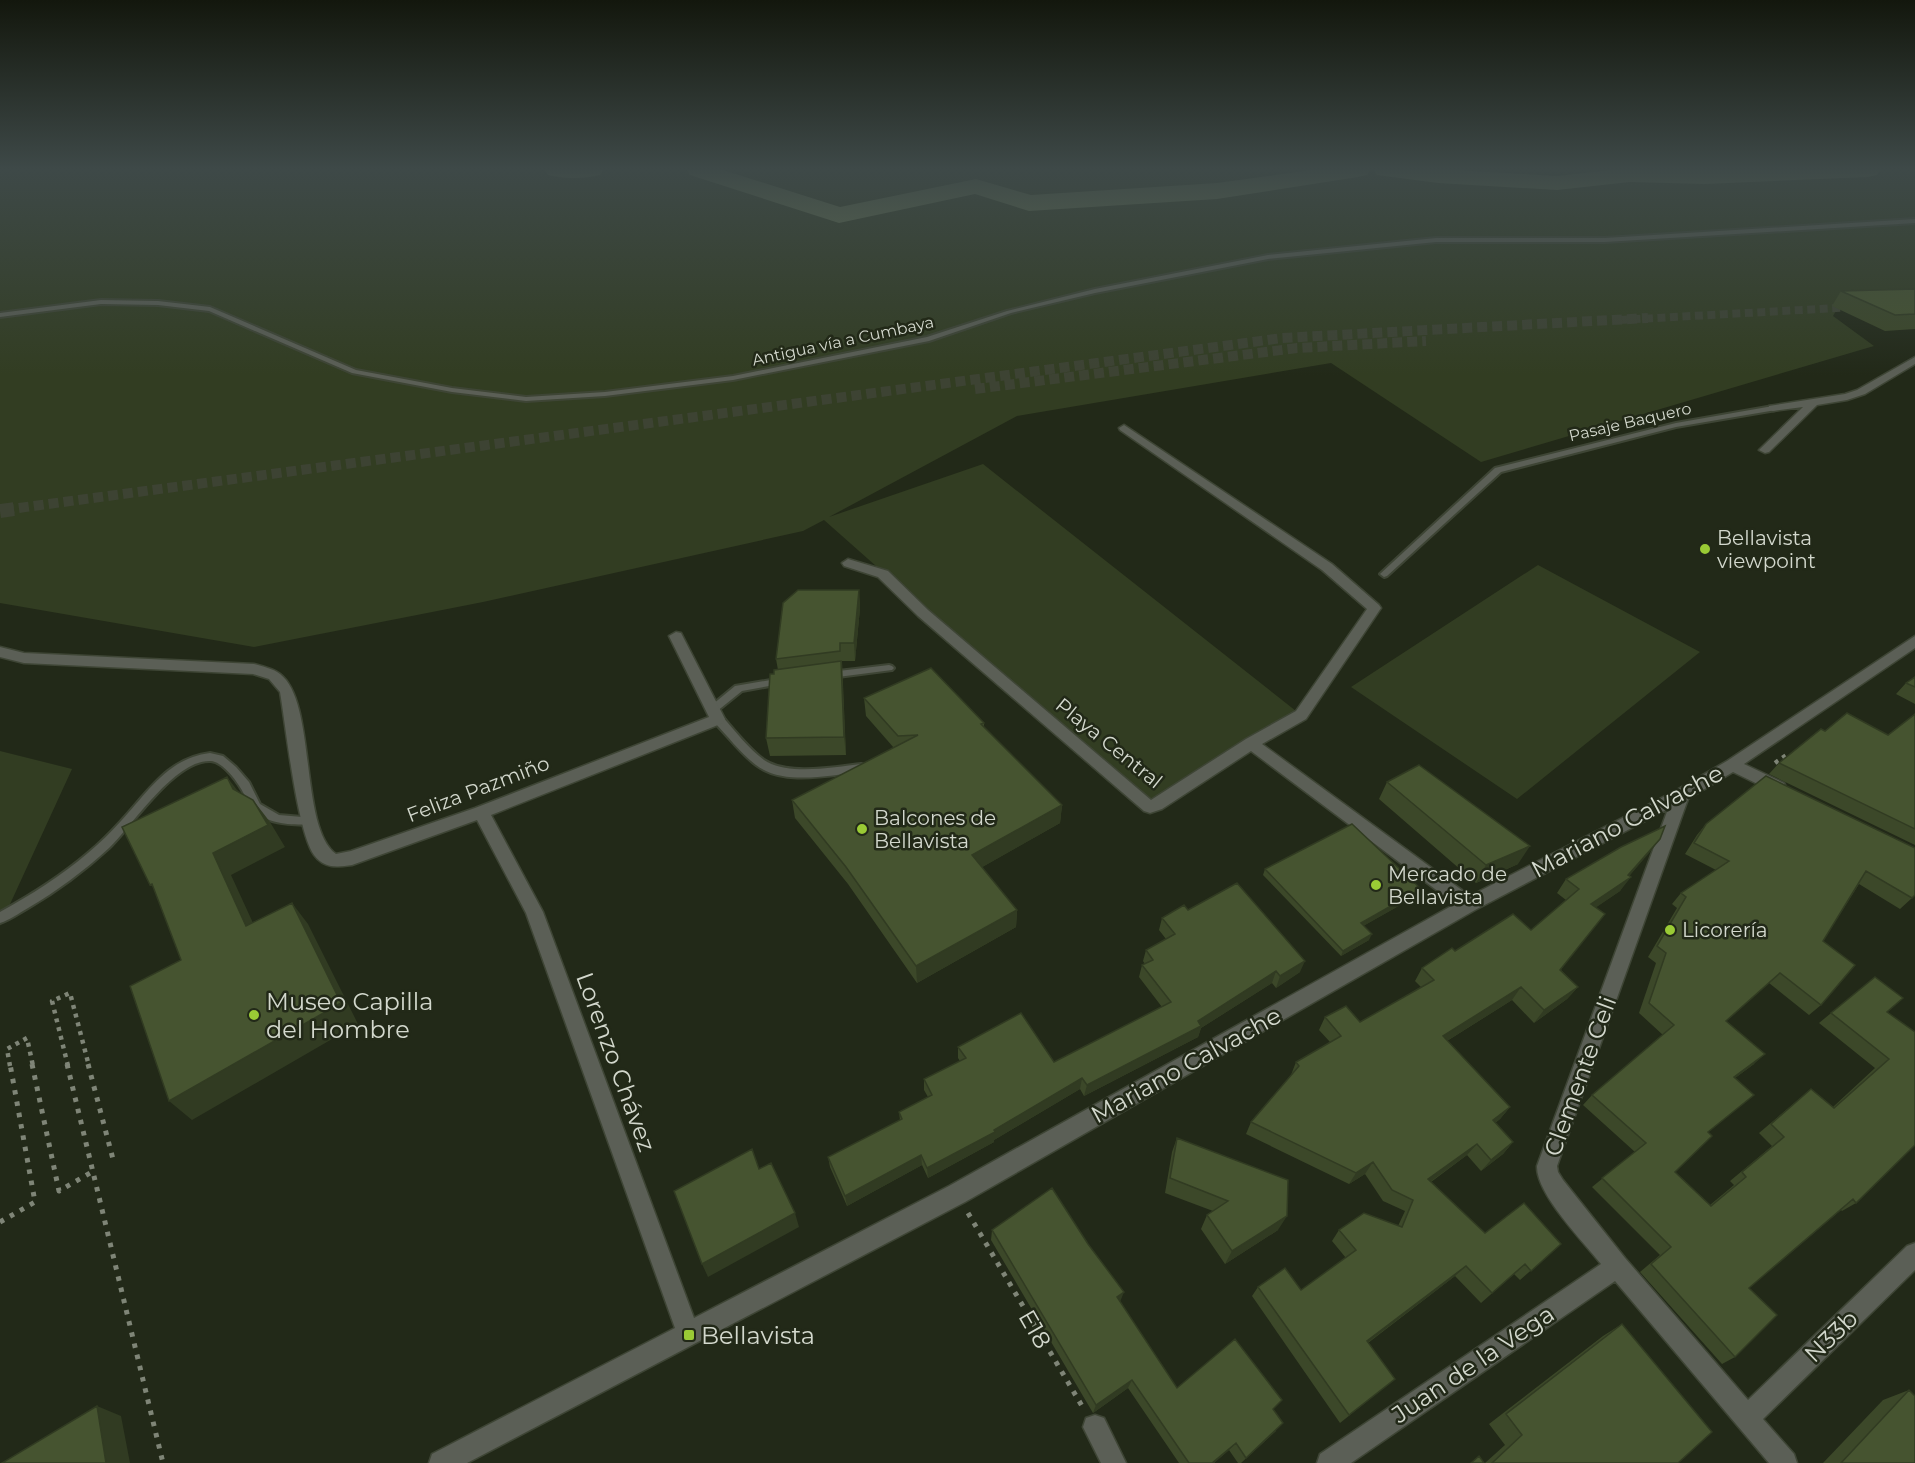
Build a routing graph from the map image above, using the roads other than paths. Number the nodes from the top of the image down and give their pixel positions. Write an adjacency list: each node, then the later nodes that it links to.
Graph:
1 (1632, 238): 2 (lane, Antigua vía a Cumbaya)
2 (0, 315)
3 (1915, 360): 4 (street, Pasaje Baquero)
4 (1814, 402): 5 (street, Pasaje Baquero); 7 (street)
5 (1773, 408): 9 (lane, Pasaje Baquero)
6 (1124, 428): 17 (street)
7 (1765, 450)
8 (848, 562): 17 (street, Playa Central)
9 (1384, 574)
10 (676, 636): 16 (street)
11 (1915, 641): 18 (street, Mariano Calvache)
12 (0, 652): 23 (street, Feliza Pazmiño)
13 (889, 668): 14 (lane)
14 (822, 676)
15 (799, 679): 16 (lane)
16 (715, 714): 19 (lane); 22 (street, Feliza Pazmiño)
17 (1251, 743): 24 (street)
18 (1732, 765): 20 (street, Mariano Calvache); 21 (street)
19 (861, 768)
20 (1681, 795): 24 (street, Mariano Calvache); 27 (street, Clemente Celi)
21 (1797, 796)
22 (481, 812): 23 (street, Feliza Pazmiño); 28 (street, Lorenzo Chávez)
23 (310, 821): 25 (lane)
24 (1469, 905): 28 (street, Mariano Calvache)
25 (0, 918)
26 (1915, 1254): 29 (street, N33b)
27 (1617, 1266): 29 (street, Clemente Celi); 33 (street, Juan de la Vega)
28 (689, 1335): 31 (street, Mariano Calvache)
29 (1747, 1418): 34 (street, Clemente Celi)
30 (1095, 1427): 32 (street)
31 (441, 1463)
32 (1113, 1463)
33 (1329, 1463)
34 (1785, 1463)

